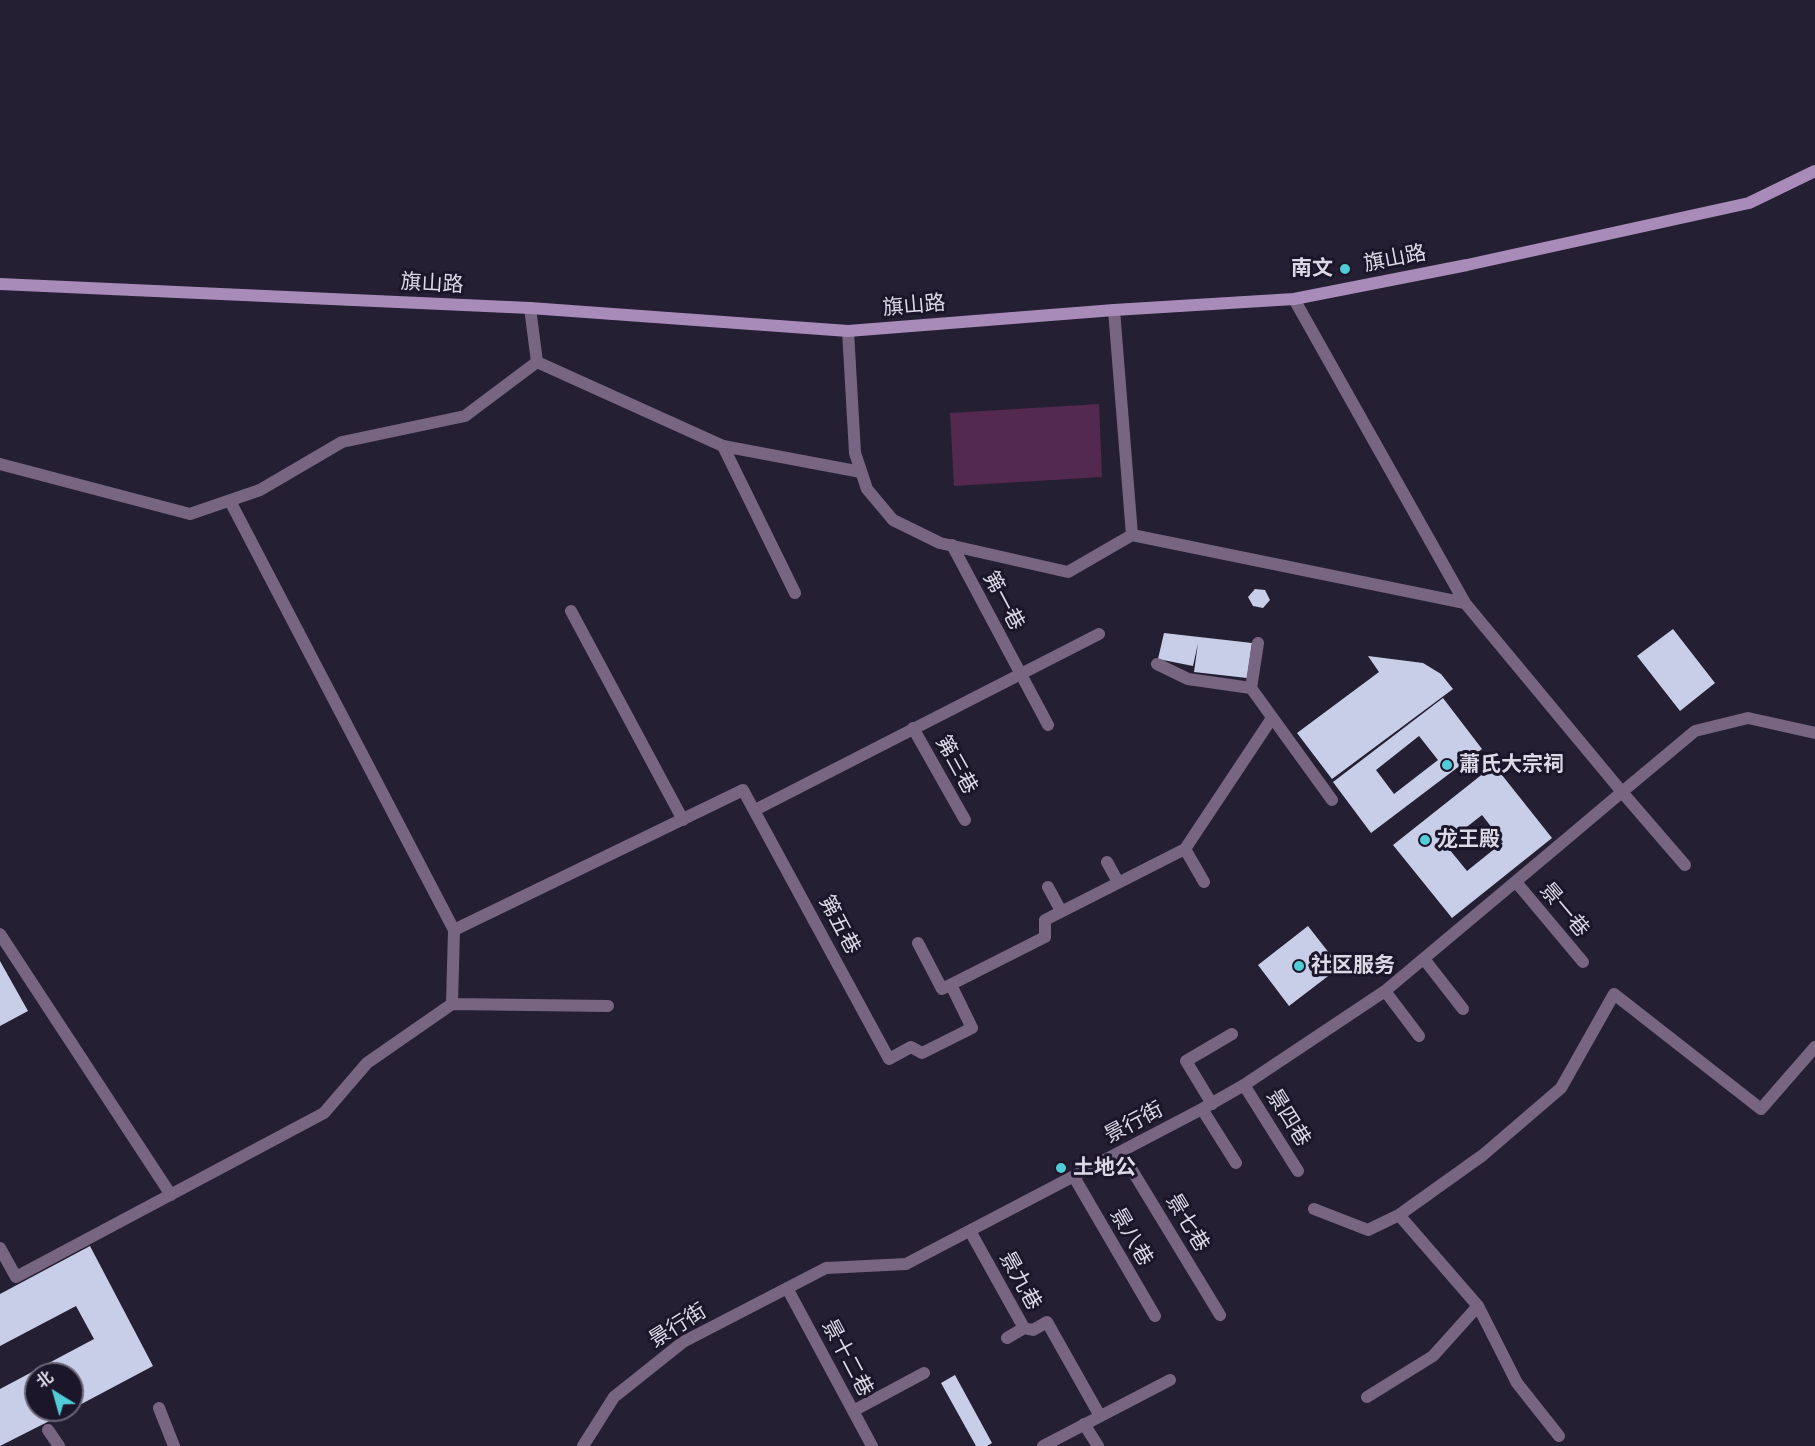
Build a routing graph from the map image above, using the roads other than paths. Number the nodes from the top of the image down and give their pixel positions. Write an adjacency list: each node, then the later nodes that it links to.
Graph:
1 (1815, 171): 3 (street, 旗山路)
2 (0, 284): 4 (street, 旗山路)
3 (1294, 299): 5 (street, 旗山路); 15 (street)
4 (530, 308): 6 (street, 旗山路); 7 (street)
5 (1114, 310): 6 (street, 旗山路); 12 (street)
6 (848, 331): 10 (street)
7 (537, 362): 8 (street); 11 (street)
8 (723, 446): 10 (street); 14 (street)
9 (0, 464): 11 (street)
10 (861, 472): 13 (street)
11 (230, 501): 39 (street)
12 (1132, 535): 13 (street); 15 (street)
13 (952, 545): 20 (street, 笰一巷)
14 (795, 593)
15 (1465, 603): 26 (street)
16 (571, 611): 29 (street)
17 (1099, 634): 20 (street)
18 (1258, 643): 21 (street)
19 (1156, 664): 21 (street)
20 (1020, 674): 23 (street, 笰一巷); 24 (street)
21 (1251, 688): 22 (street)
22 (1272, 718): 27 (street); 31 (street)
23 (1048, 725)
24 (913, 728): 28 (street); 30 (street, 笰三巷)
25 (1815, 732): 26 (street, 景行街)
26 (1623, 792): 33 (street); 36 (street, 景行街)
27 (1332, 800)
28 (755, 810): 29 (street, 笰五巷); 44 (street, 笰五巷)
29 (683, 820): 39 (street)
30 (965, 820)
31 (1185, 849): 34 (street); 35 (street)
32 (1107, 862): 34 (street)
33 (1685, 865)
34 (1118, 882): 38 (street)
35 (1204, 882)
36 (1516, 882): 42 (street, 景行街); 43 (street, 景一巷)
37 (1047, 887): 38 (street)
38 (1060, 911): 44 (street)
39 (454, 930): 46 (street)
40 (0, 934): 58 (street)
41 (918, 943): 44 (street)
42 (1424, 959): 45 (street, 景行街); 48 (street)
43 (1583, 962)
44 (951, 985)
45 (1384, 991): 50 (street); 52 (street, 景行街)
46 (452, 1004): 47 (street); 58 (street)
47 (608, 1006)
48 (1463, 1009)
49 (1232, 1034): 53 (street)
50 (1419, 1036)
51 (1815, 1047): 60 (street)
52 (1244, 1084): 53 (street, 景行街); 56 (street, 景四巷)
53 (1207, 1107): 54 (street, 景行街); 55 (street)
54 (1121, 1152): 57 (street, 景行街); 65 (street, 景七巷)
55 (1236, 1163)
56 (1298, 1172)
57 (1074, 1177): 61 (street, 景行街); 66 (street, 景八巷)
58 (171, 1195): 62 (street)
59 (1314, 1209): 60 (street)
60 (1399, 1215): 64 (street)
61 (970, 1231): 63 (street, 景行街); 67 (street, 景九巷)
62 (0, 1248)
63 (787, 1288): 73 (street, 景十二巷); 80 (street, 景行街)
64 (1478, 1306): 71 (street); 77 (street)
65 (1220, 1315)
66 (1155, 1316)
67 (1024, 1328): 68 (street); 74 (street, 景九巷)
68 (1007, 1338)
69 (924, 1372): 73 (street)
70 (1170, 1380): 74 (street)
71 (1367, 1397)
72 (159, 1408): 79 (street)
73 (853, 1411): 81 (street, 景十二巷)
74 (1100, 1416): 75 (street)
75 (1084, 1424): 82 (street); 83 (street)
76 (48, 1430): 78 (street)
77 (1559, 1436)
78 (59, 1446)
79 (174, 1446)
80 (583, 1446)
81 (872, 1446)
82 (1043, 1446)
83 (1098, 1446)

